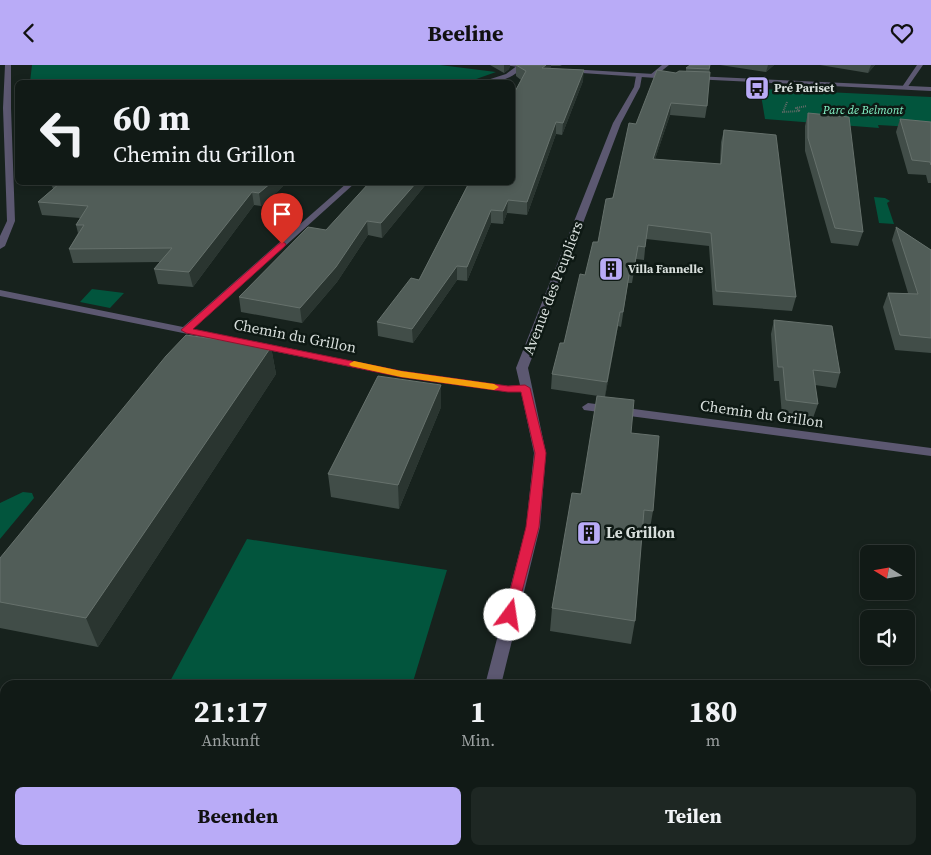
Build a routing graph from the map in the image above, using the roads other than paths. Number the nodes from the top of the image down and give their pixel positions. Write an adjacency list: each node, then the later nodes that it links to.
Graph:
1 (8, 65): 16 (street)
2 (508, 65): 5 (street)
3 (666, 65): 9 (street)
4 (920, 65): 13 (street)
5 (521, 66): 6 (street); 12 (street)
6 (540, 68)
7 (558, 70): 8 (street)
8 (639, 76): 9 (street); 19 (street, Avenue des Peupliers)
9 (652, 76): 10 (street)
10 (677, 77)
11 (685, 78): 13 (street)
12 (495, 80)
13 (904, 87): 14 (street)
14 (931, 89)
15 (349, 185): 18 (street)
16 (0, 247)
17 (0, 293): 18 (street, Chemin du Grillon)
18 (186, 330): 19 (street, Chemin du Grillon)
19 (525, 388): 22 (street, Avenue des Peupliers)
20 (588, 407): 21 (street, Chemin du Grillon)
21 (931, 452)
22 (494, 680)

